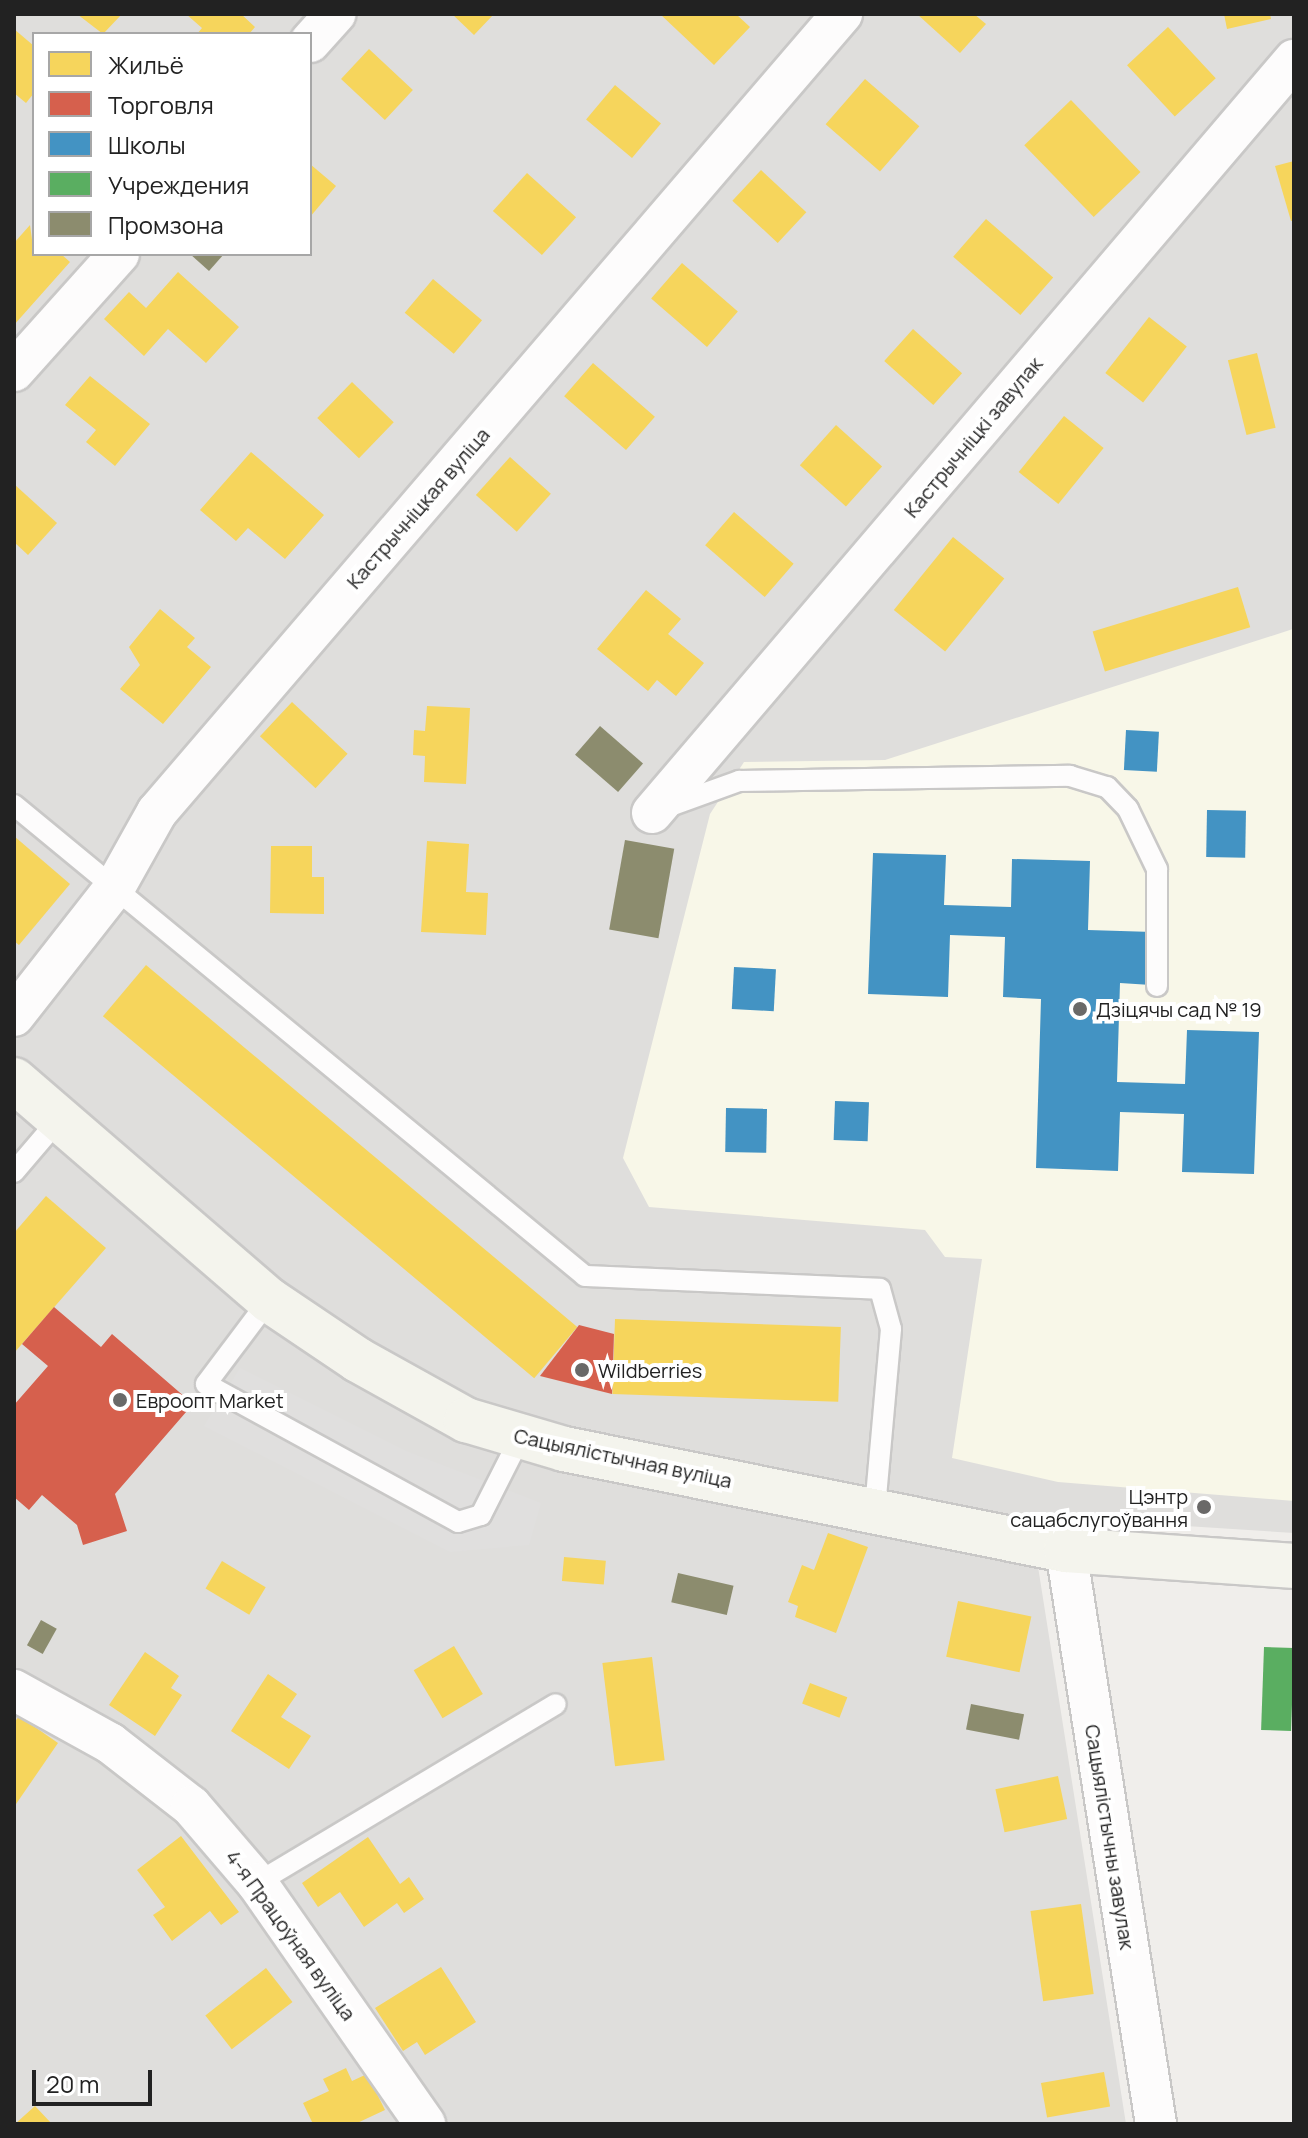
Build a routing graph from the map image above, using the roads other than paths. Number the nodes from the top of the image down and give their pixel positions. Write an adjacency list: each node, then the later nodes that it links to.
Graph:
1 (335, 14): 3 (street)
2 (842, 14): 9 (street, Кастрычніцкая вуліца)
3 (312, 40)
4 (1294, 60): 8 (street, Кастрычніцкі завулак)
5 (117, 256): 6 (street)
6 (14, 371)
7 (14, 805): 9 (lane)
8 (652, 813): 10 (lane)
9 (115, 887): 11 (street, Кастрычніцкая вуліца); 17 (lane)
10 (1157, 986)
11 (14, 1016)
12 (14, 1080): 13 (main road, Сацыялістычная вуліца)
13 (60, 1118): 14 (lane); 15 (main road, Сацыялістычная вуліца)
14 (14, 1172)
15 (269, 1300): 16 (main road, Сацыялістычная вуліца); 16 (lane)
16 (520, 1438): 17 (main road, Сацыялістычная вуліца)
17 (875, 1509): 18 (main road, Сацыялістычная вуліца)
18 (1066, 1550): 19 (main road, Сацыялістычная вуліца); 24 (street, Сацыялістычны завулак)
19 (1294, 1566)
20 (14, 1690): 22 (street, 4-я Працоўная вуліца)
21 (556, 1704): 22 (lane)
22 (257, 1883): 23 (street, 4-я Працоўная вуліца)
23 (425, 2124)
24 (1156, 2124)

